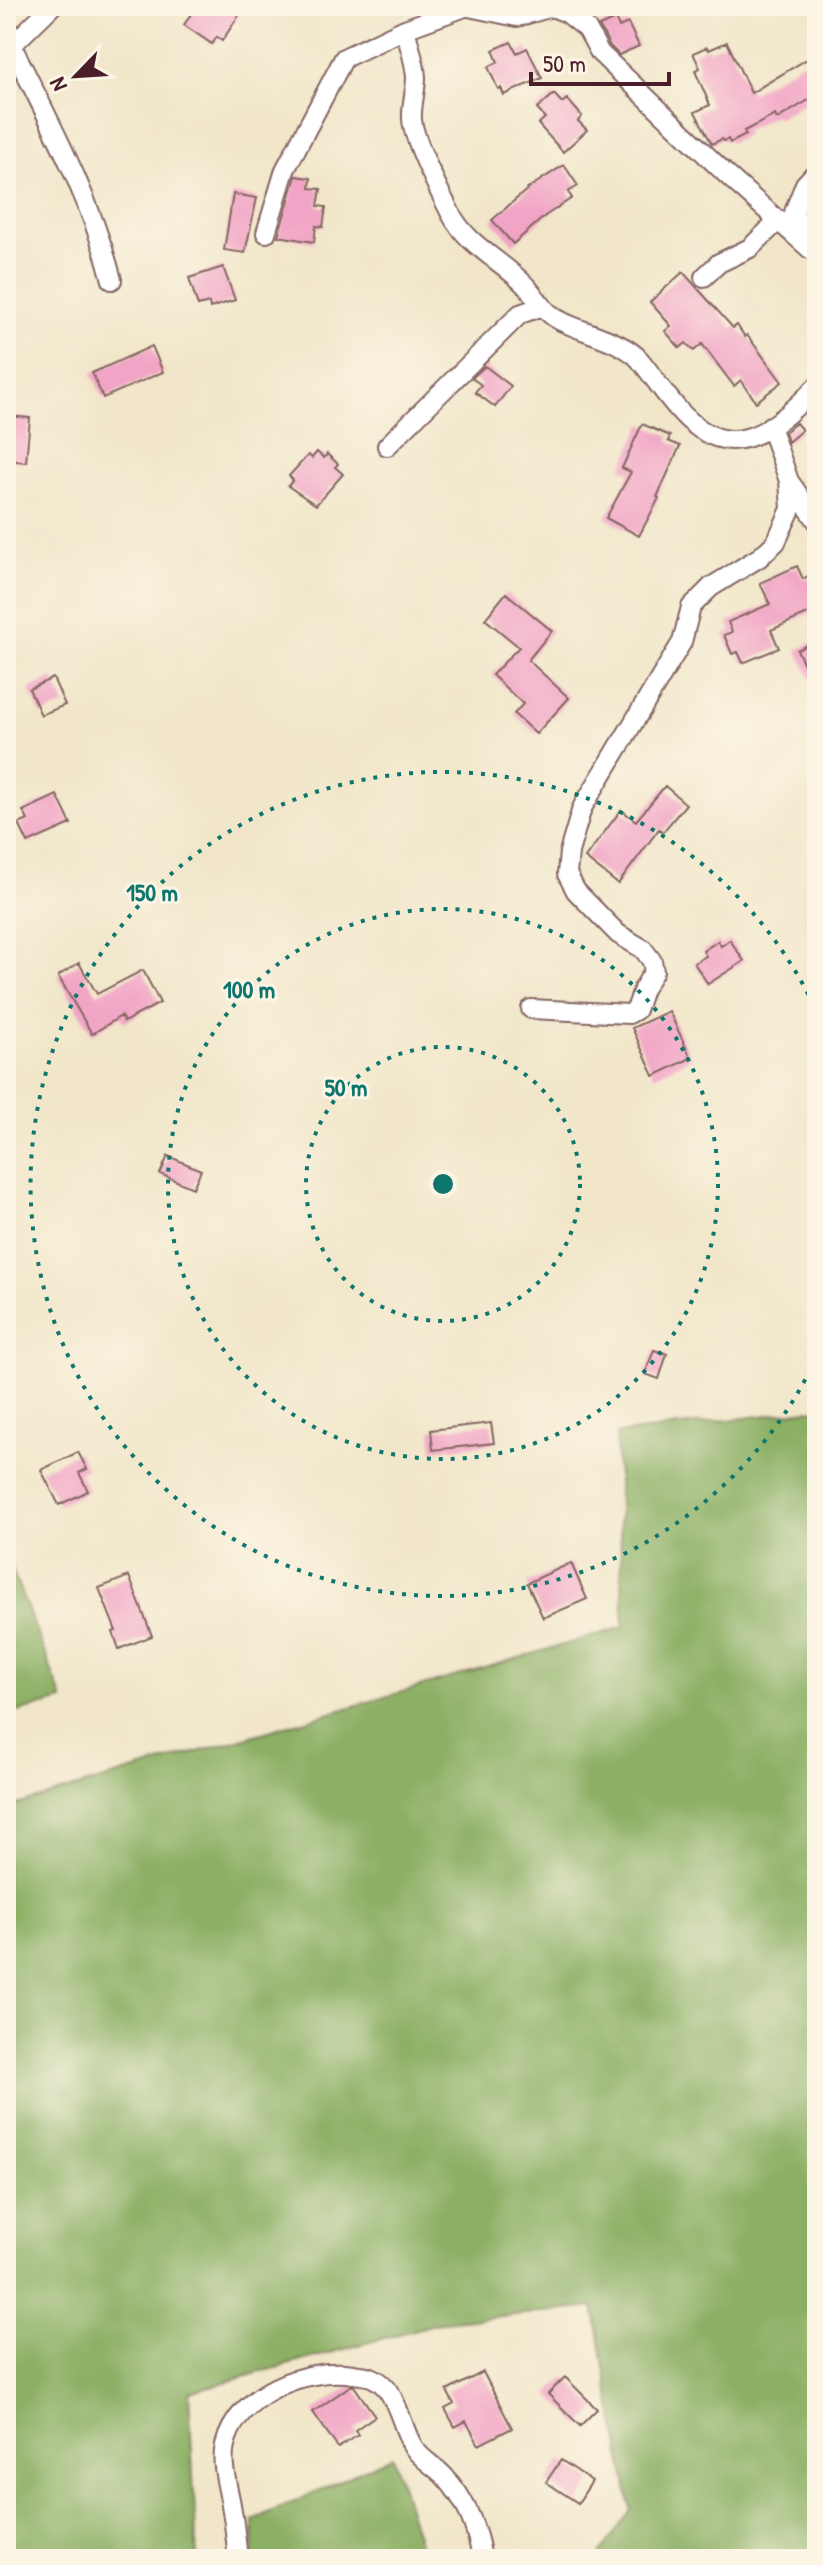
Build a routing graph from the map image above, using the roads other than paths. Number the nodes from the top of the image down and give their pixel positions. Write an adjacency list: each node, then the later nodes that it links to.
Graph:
1 (52, 6): 5 (street)
2 (464, 6): 3 (street); 4 (street)
3 (555, 7): 7 (street)
4 (405, 29): 8 (street); 12 (street)
5 (9, 48): 11 (street)
6 (817, 171): 9 (street)
7 (779, 220): 9 (street); 10 (street)
8 (266, 233)
9 (813, 252)
10 (704, 277)
11 (112, 280)
12 (540, 307): 14 (street); 15 (street)
13 (817, 386): 14 (street)
14 (770, 426): 16 (street)
15 (387, 446)
16 (789, 481): 17 (street); 18 (street)
17 (817, 521)
18 (531, 1009)
19 (238, 2559): 20 (street)
20 (482, 2559)

